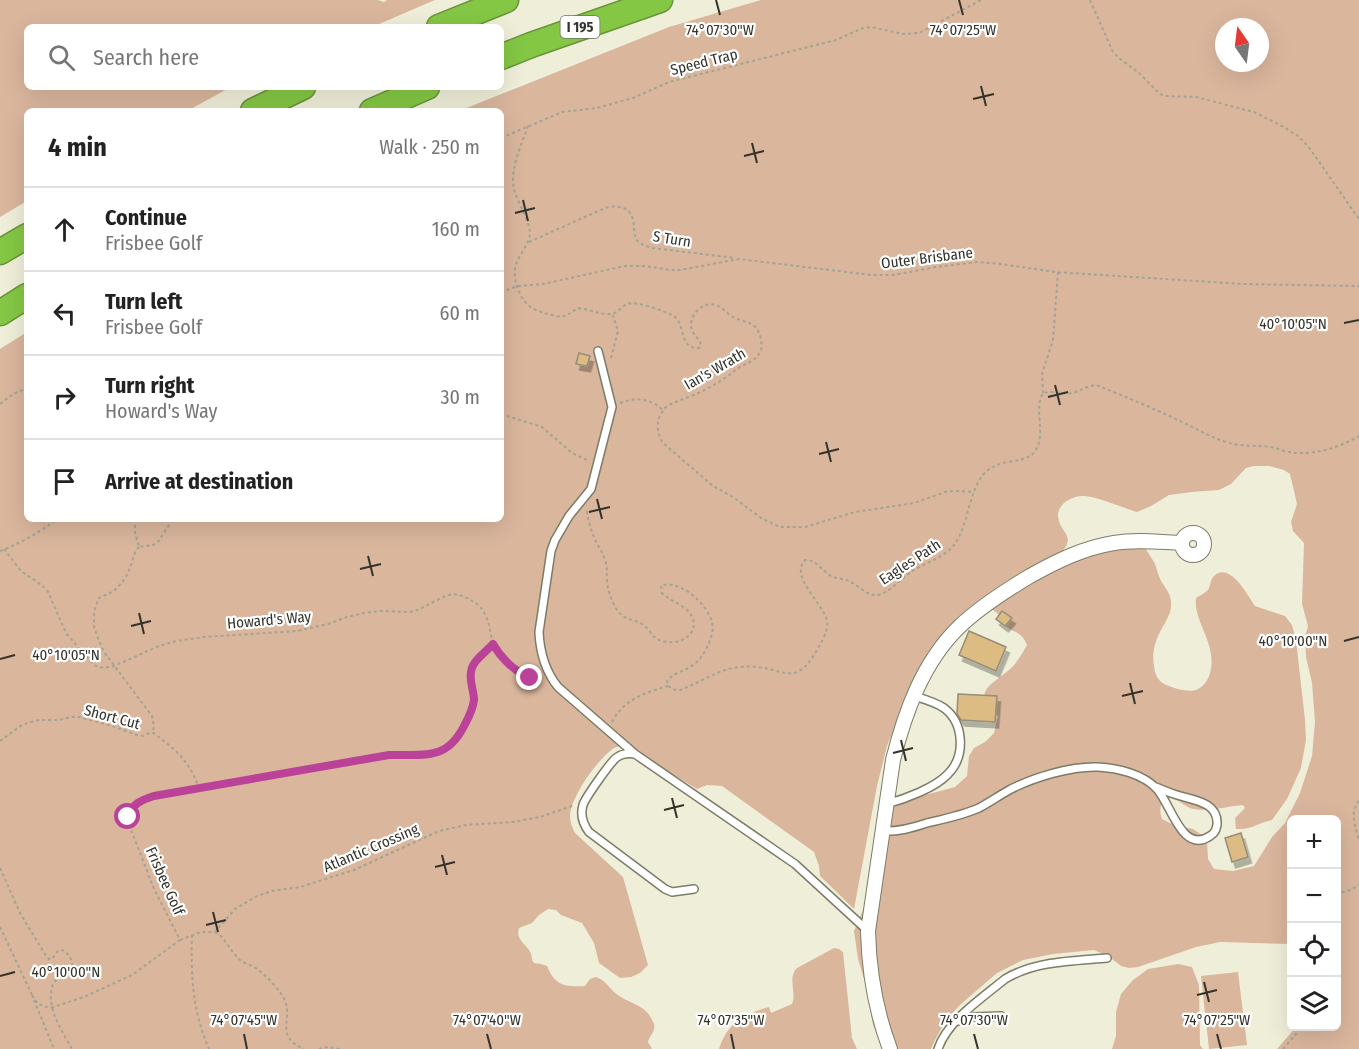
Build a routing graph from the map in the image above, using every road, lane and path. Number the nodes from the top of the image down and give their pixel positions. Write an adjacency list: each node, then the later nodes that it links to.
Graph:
1 (506, 0): 5 (highway)
2 (660, 0): 6 (highway, I 195)
3 (981, 0): 11 (path, Speed Trap)
4 (1090, 0): 13 (path)
5 (446, 24)
6 (504, 56)
7 (297, 90): 9 (highway)
8 (420, 90): 10 (highway)
9 (259, 108)
10 (379, 108)
11 (528, 126): 12 (path, Speed Trap); 15 (path)
12 (504, 137)
13 (1359, 219)
14 (24, 238): 16 (highway)
15 (526, 244): 17 (path, S Turn); 19 (path)
16 (0, 252)
17 (739, 259): 18 (path, Outer Brisbane); 19 (path, Outer Brisbane)
18 (1058, 272): 20 (path, Outer Brisbane); 28 (path)
19 (518, 286): 21 (path, Outer Brisbane); 24 (path)
20 (1359, 286)
21 (504, 291)
22 (24, 298): 23 (highway)
23 (0, 313)
24 (612, 314): 26 (path); 31 (path, Ian's Wrath)
25 (598, 351): 26 (lane)
26 (606, 381): 30 (lane)
27 (24, 389): 29 (path)
28 (1043, 393): 33 (path); 35 (path, Eagles Path)
29 (0, 404)
30 (612, 407): 31 (path); 34 (lane)
31 (663, 410): 35 (path)
32 (504, 415): 34 (path)
33 (1359, 436)
34 (598, 464): 36 (lane)
35 (975, 492): 46 (path, Eagles Path)
36 (588, 493): 45 (lane); 46 (path)
37 (54, 522): 42 (path)
38 (135, 522): 41 (path)
39 (170, 522): 41 (path)
40 (1182, 543): 47 (street)
41 (139, 547): 44 (path)
42 (2, 550): 44 (path)
43 (493, 644): 44 (path, Howard's Way); 45 (path, Howard's Way); 53 (path, Frisbee Golf)
44 (114, 666): 48 (path)
45 (549, 674): 49 (lane)
46 (668, 686): 49 (path)
47 (914, 696): 56 (street); 56 (lane)
48 (152, 732): 50 (path, Short Cut); 53 (path)
49 (609, 732): 51 (lane)
50 (0, 741)
51 (635, 754): 54 (lane); 64 (lane)
52 (1156, 787): 52 (lane); 57 (lane)
53 (200, 788): 67 (path, Frisbee Golf)
54 (584, 801): 61 (lane); 65 (path, Atlantic Crossing)
55 (1359, 801): 58 (path)
56 (886, 804): 57 (street)
57 (882, 831): 64 (street)
58 (1359, 841)
59 (0, 868): 70 (path)
60 (1359, 885): 62 (path)
61 (694, 889)
62 (1341, 893)
63 (0, 927): 69 (path)
64 (868, 931): 80 (street)
65 (215, 932): 66 (path); 77 (path)
66 (192, 935): 67 (path); 76 (path)
67 (180, 940): 70 (path)
68 (1107, 958): 72 (lane)
69 (32, 995): 70 (path); 74 (path)
70 (53, 1007): 75 (path)
71 (1000, 1016): 72 (lane)
72 (953, 1023): 81 (lane)
73 (1297, 1031): 82 (path)
74 (54, 1049)
75 (72, 1049)
76 (209, 1049)
77 (304, 1049)
78 (319, 1049): 79 (path)
79 (340, 1049)
80 (890, 1049)
81 (938, 1049)
82 (1282, 1049)

